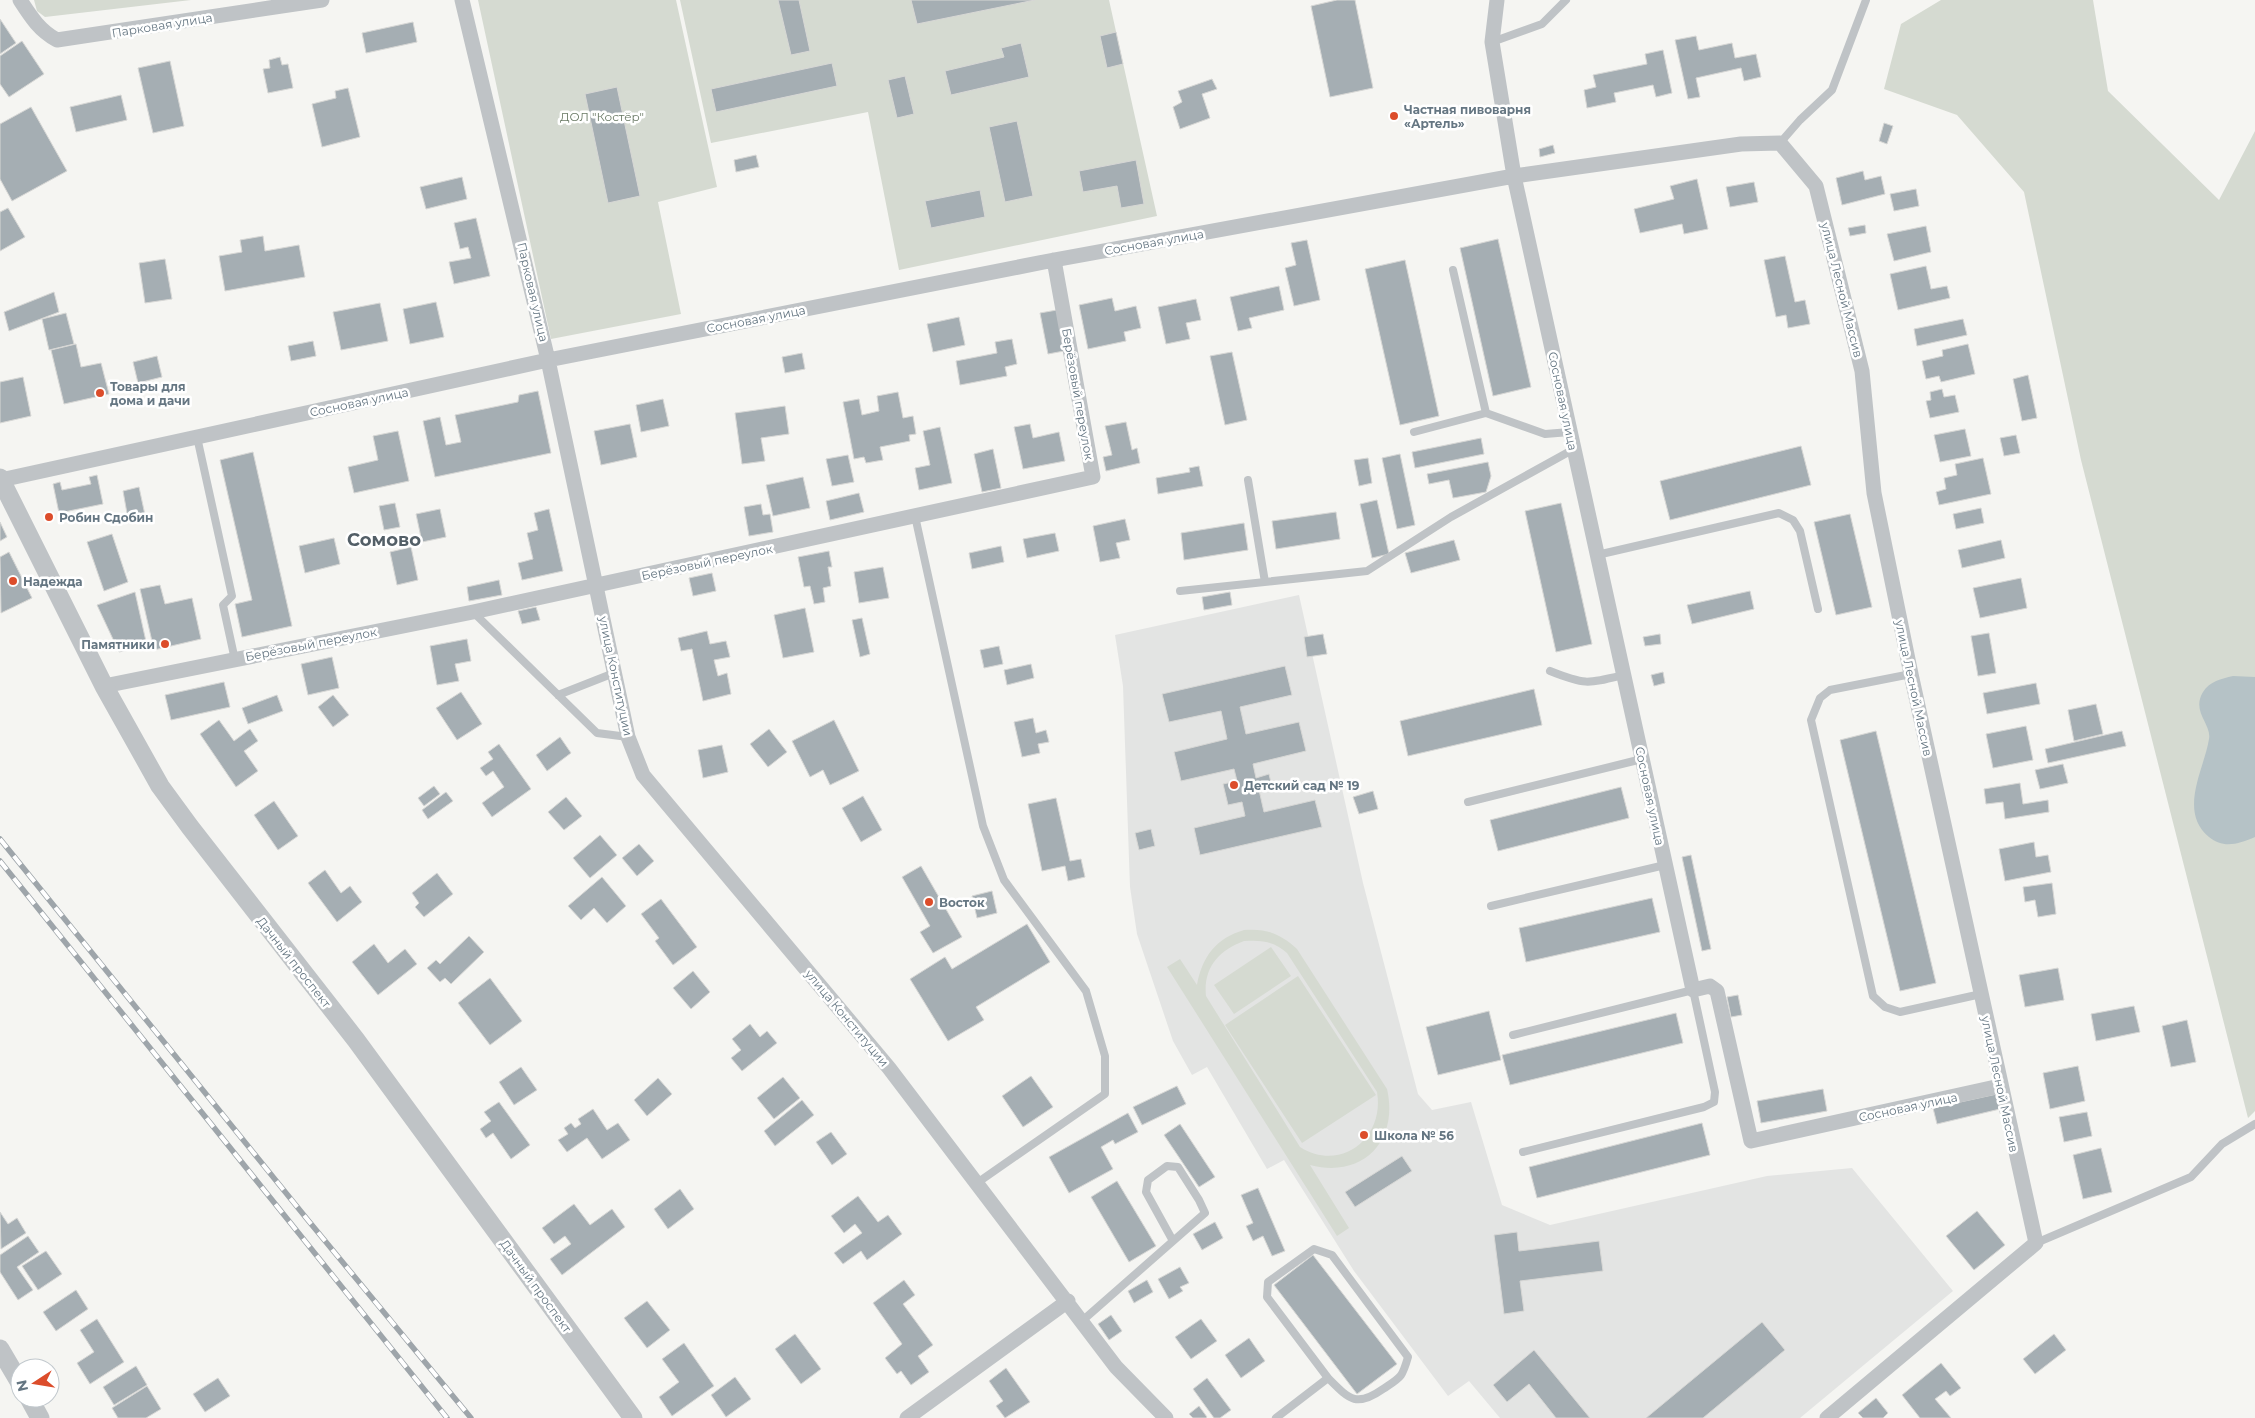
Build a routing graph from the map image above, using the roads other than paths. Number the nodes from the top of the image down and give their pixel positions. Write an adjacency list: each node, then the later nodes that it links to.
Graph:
1 (20, 0): 2 (street, Парковая улица)
2 (322, 0)
3 (462, 0): 12 (street, Парковая улица)
4 (1497, 0): 7 (street, Сосновая улица)
5 (1566, 0): 7 (lane)
6 (1866, 0): 8 (lane)
7 (1492, 42): 9 (street, Сосновая улица)
8 (1780, 144): 9 (street, Сосновая улица); 30 (street, улица Лесной Массив)
9 (1514, 176): 10 (street, Сосновая улица); 15 (street, Сосновая улица)
10 (1054, 260): 12 (street, Сосновая улица); 20 (street, Берёзовый переулок)
11 (1453, 270): 13 (lane)
12 (548, 360): 16 (street, Сосновая улица); 23 (street, Парковая улица)
13 (1486, 413): 14 (lane); 15 (lane)
14 (1414, 432)
15 (1570, 432): 17 (street, Сосновая улица)
16 (197, 437): 18 (street, Сосновая улица); 27 (lane)
17 (1574, 449): 21 (street, Сосновая улица); 22 (lane)
18 (1, 479): 32 (street, Дачный проспект)
19 (1248, 480): 22 (lane)
20 (915, 516): 23 (street, Берёзовый переулок); 45 (lane)
21 (1597, 555): 25 (lane); 31 (street, Сосновая улица)
22 (1265, 582): 24 (lane)
23 (596, 586): 26 (street, Берёзовый переулок); 29 (street, улица Конституции)
24 (1180, 591)
25 (1818, 609)
26 (473, 612): 27 (street, Берёзовый переулок); 33 (lane)
27 (235, 660): 32 (street, Берёзовый переулок)
28 (1550, 670): 31 (lane)
29 (614, 673): 33 (lane); 34 (street, улица Конституции)
30 (1911, 674): 40 (street, улица Лесной Массив); 40 (lane)
31 (1623, 675): 35 (street, Сосновая улица)
32 (104, 686): 53 (street, Дачный проспект)
33 (558, 696): 34 (lane)
34 (628, 737): 45 (street, улица Конституции)
35 (1642, 759): 36 (lane); 37 (street, Сосновая улица)
36 (1468, 802)
37 (1665, 865): 38 (lane); 39 (street, Сосновая улица)
38 (1491, 906)
39 (1693, 990): 41 (lane); 42 (street, Сосновая улица); 44 (lane)
40 (1980, 994): 42 (street, улица Лесной Массив)
41 (1514, 1035)
42 (2000, 1086): 47 (street, улица Лесной Массив)
43 (2255, 1124): 47 (lane)
44 (1523, 1152)
45 (977, 1183): 48 (street, улица Конституции)
46 (1173, 1240): 46 (lane); 49 (lane)
47 (2036, 1243): 57 (street)
48 (1068, 1301): 49 (street, улица Конституции); 54 (street)
49 (1082, 1321): 55 (street, улица Конституции)
50 (0, 1350): 51 (street)
51 (10, 1366)
52 (1328, 1378): 52 (lane); 56 (lane)
53 (633, 1418)
54 (907, 1418)
55 (1166, 1418)
56 (1276, 1418)
57 (1827, 1418)

